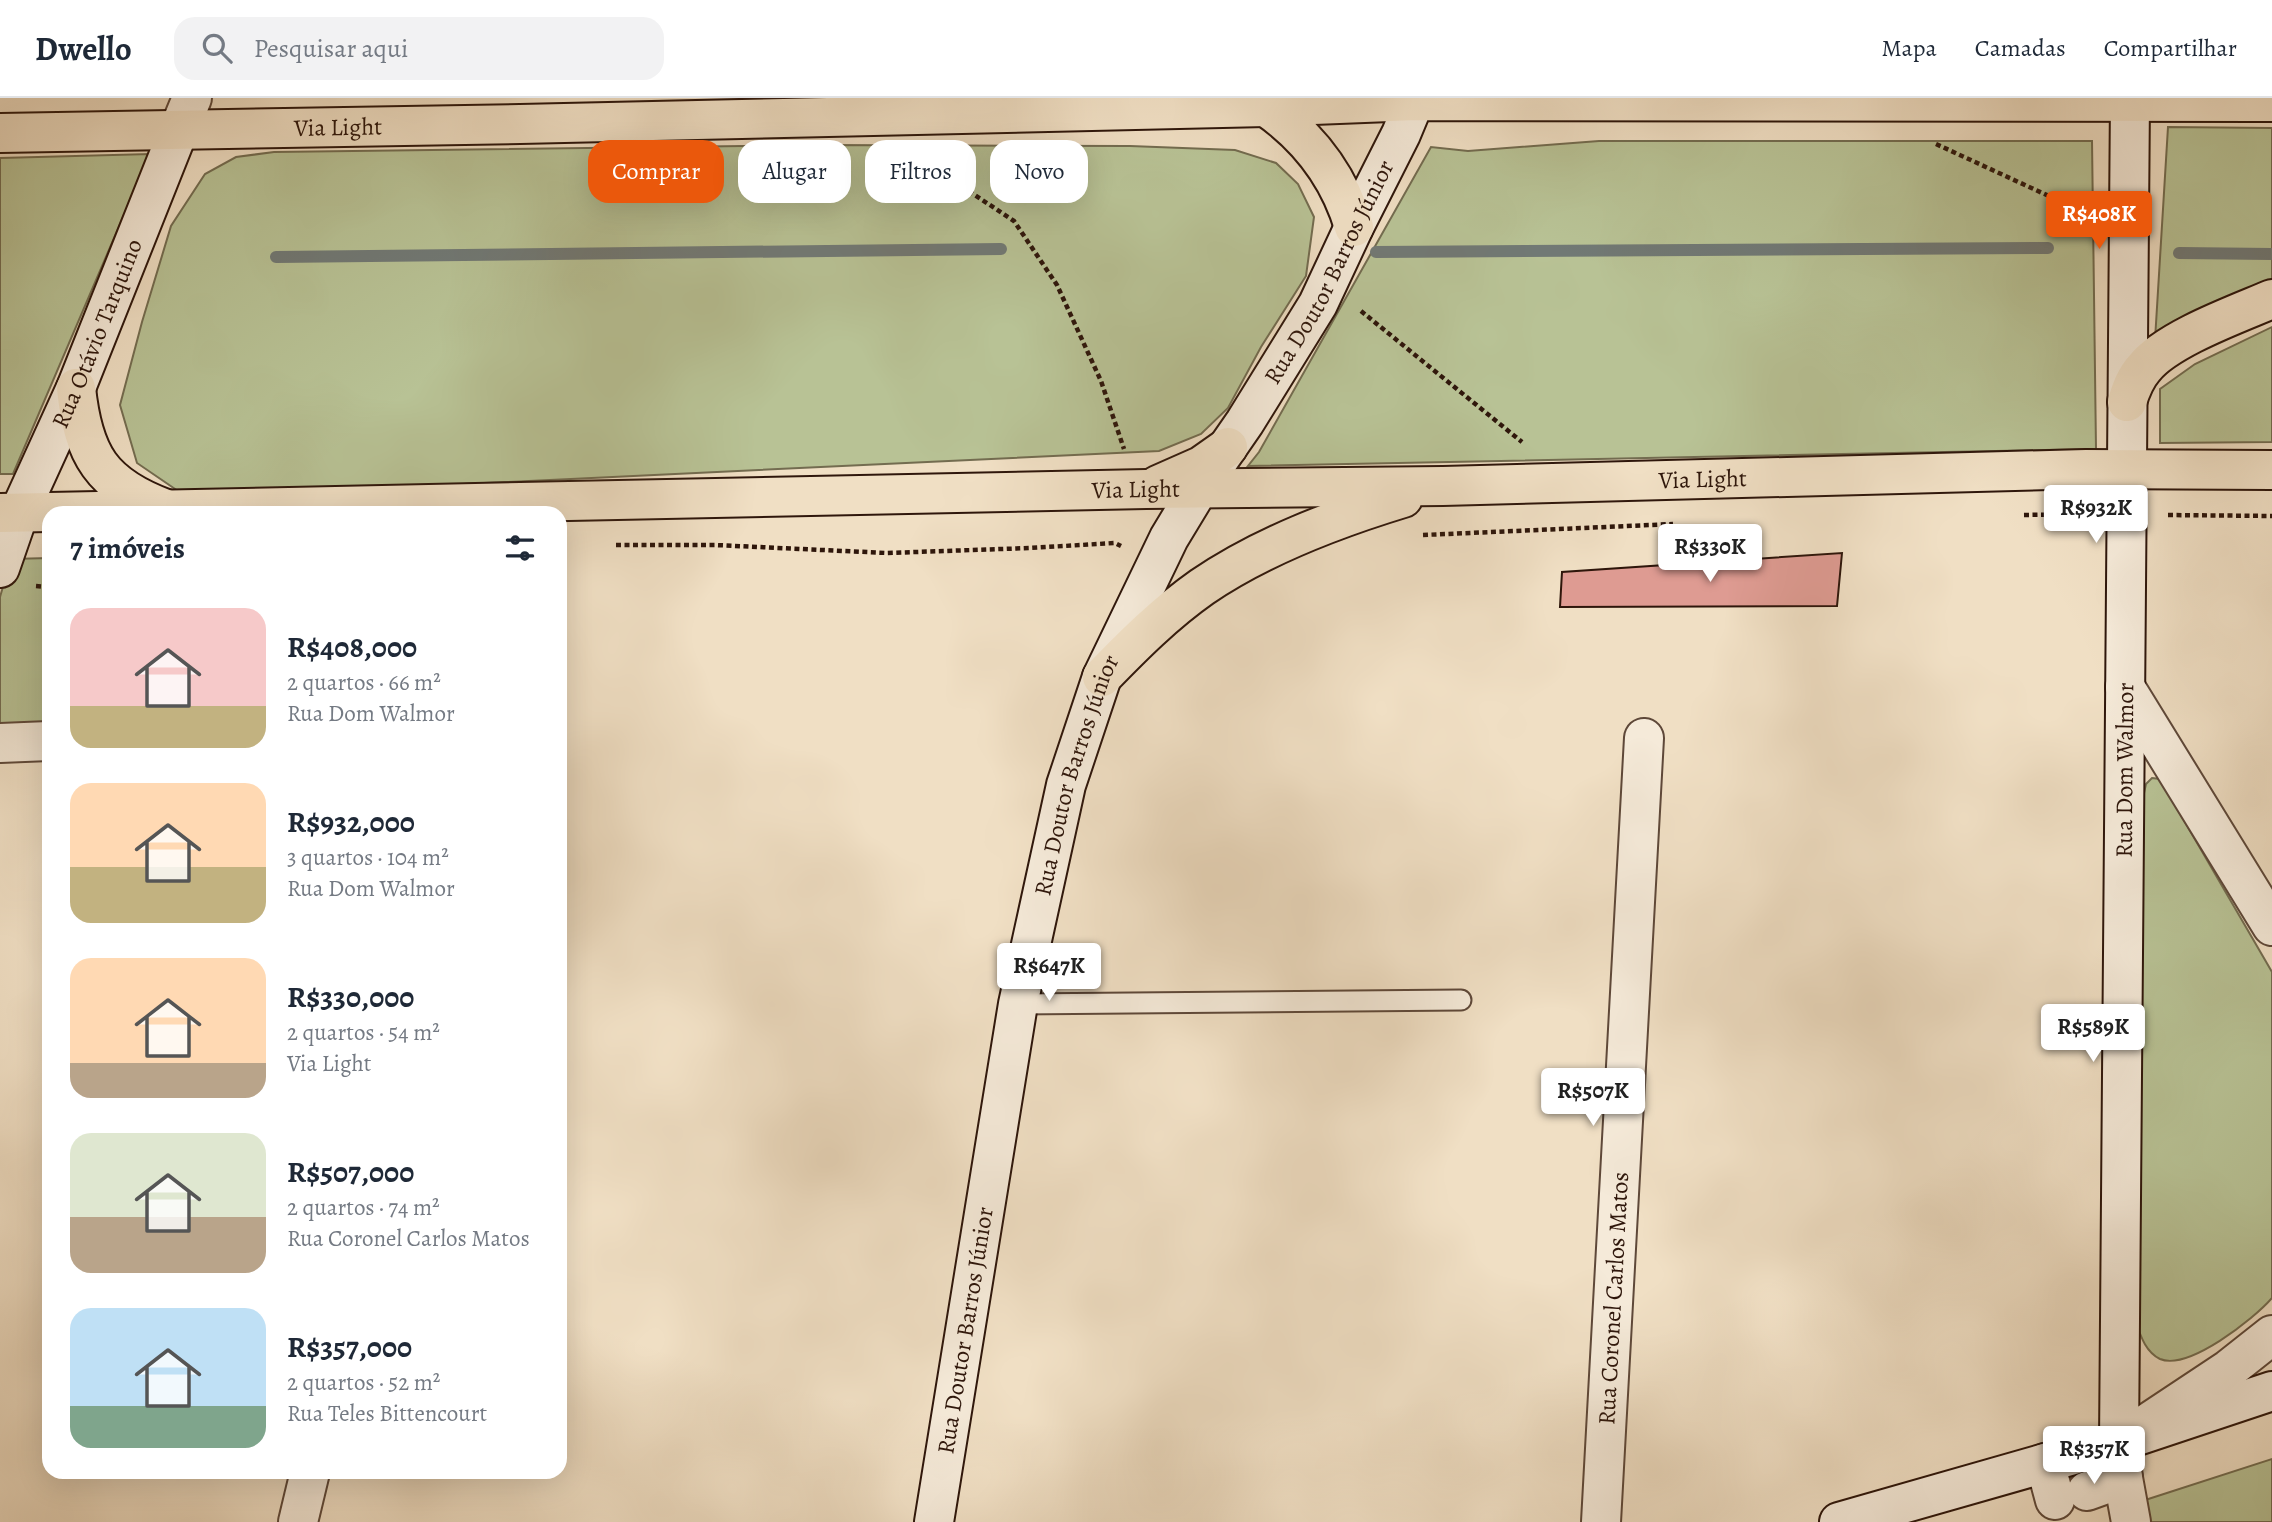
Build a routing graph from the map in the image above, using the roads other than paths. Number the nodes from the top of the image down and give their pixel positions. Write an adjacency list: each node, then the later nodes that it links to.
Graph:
1 (1416, 99): 2 (main road, Via Light); 4 (main road, Via Light); 7 (main road, Rua Doutor Barros Júnior)
2 (2130, 100): 3 (main road, Via Light); 10 (main road, Rua Dom Walmor)
3 (2272, 102)
4 (1266, 107): 5 (main road, Via Light); 7 (main road)
5 (185, 115): 6 (main road, Via Light); 9 (main road, Rua Otávio Tarquino)
6 (0, 134)
7 (1354, 227): 11 (main road, Rua Doutor Barros Júnior)
8 (2272, 299): 10 (main road)
9 (76, 388): 17 (main road); 19 (main road, Rua Otávio Tarquino)
10 (2127, 402): 12 (main road, Rua Dom Walmor)
11 (1228, 447): 15 (main road); 16 (main road, Rua Doutor Barros Júnior)
12 (2127, 469): 13 (main road, Via Light); 14 (main road, Via Light); 23 (main road, Rua Dom Walmor)
13 (2272, 470)
14 (1443, 486): 16 (main road, Via Light); 22 (main road)
15 (1141, 490): 16 (main road, Via Light); 18 (main road, Via Light)
16 (1198, 490): 22 (main road, Rua Doutor Barros Júnior)
17 (161, 506)
18 (403, 506)
19 (10, 513): 20 (main road, Via Light); 21 (main road, Rua Otávio Tarquino)
20 (42, 513)
21 (0, 568)
22 (1102, 677): 29 (main road, Rua Doutor Barros Júnior)
23 (2125, 687): 27 (main road); 32 (main road, Rua Dom Walmor)
24 (1644, 738): 37 (main road, Rua Coronel Carlos Matos)
25 (42, 741): 26 (main road)
26 (0, 743)
27 (2272, 926)
28 (1461, 1000): 29 (lane)
29 (1018, 1004): 36 (main road, Rua Doutor Barros Júnior)
30 (2272, 1335): 32 (main road)
31 (2272, 1391): 32 (main road)
32 (2121, 1460): 33 (main road); 33 (main road); 39 (main road, Rua Dom Walmor)
33 (2045, 1463): 38 (main road)
34 (308, 1479): 35 (main road)
35 (298, 1522)
36 (934, 1522)
37 (1601, 1522)
38 (1839, 1522)
39 (2131, 1522)

